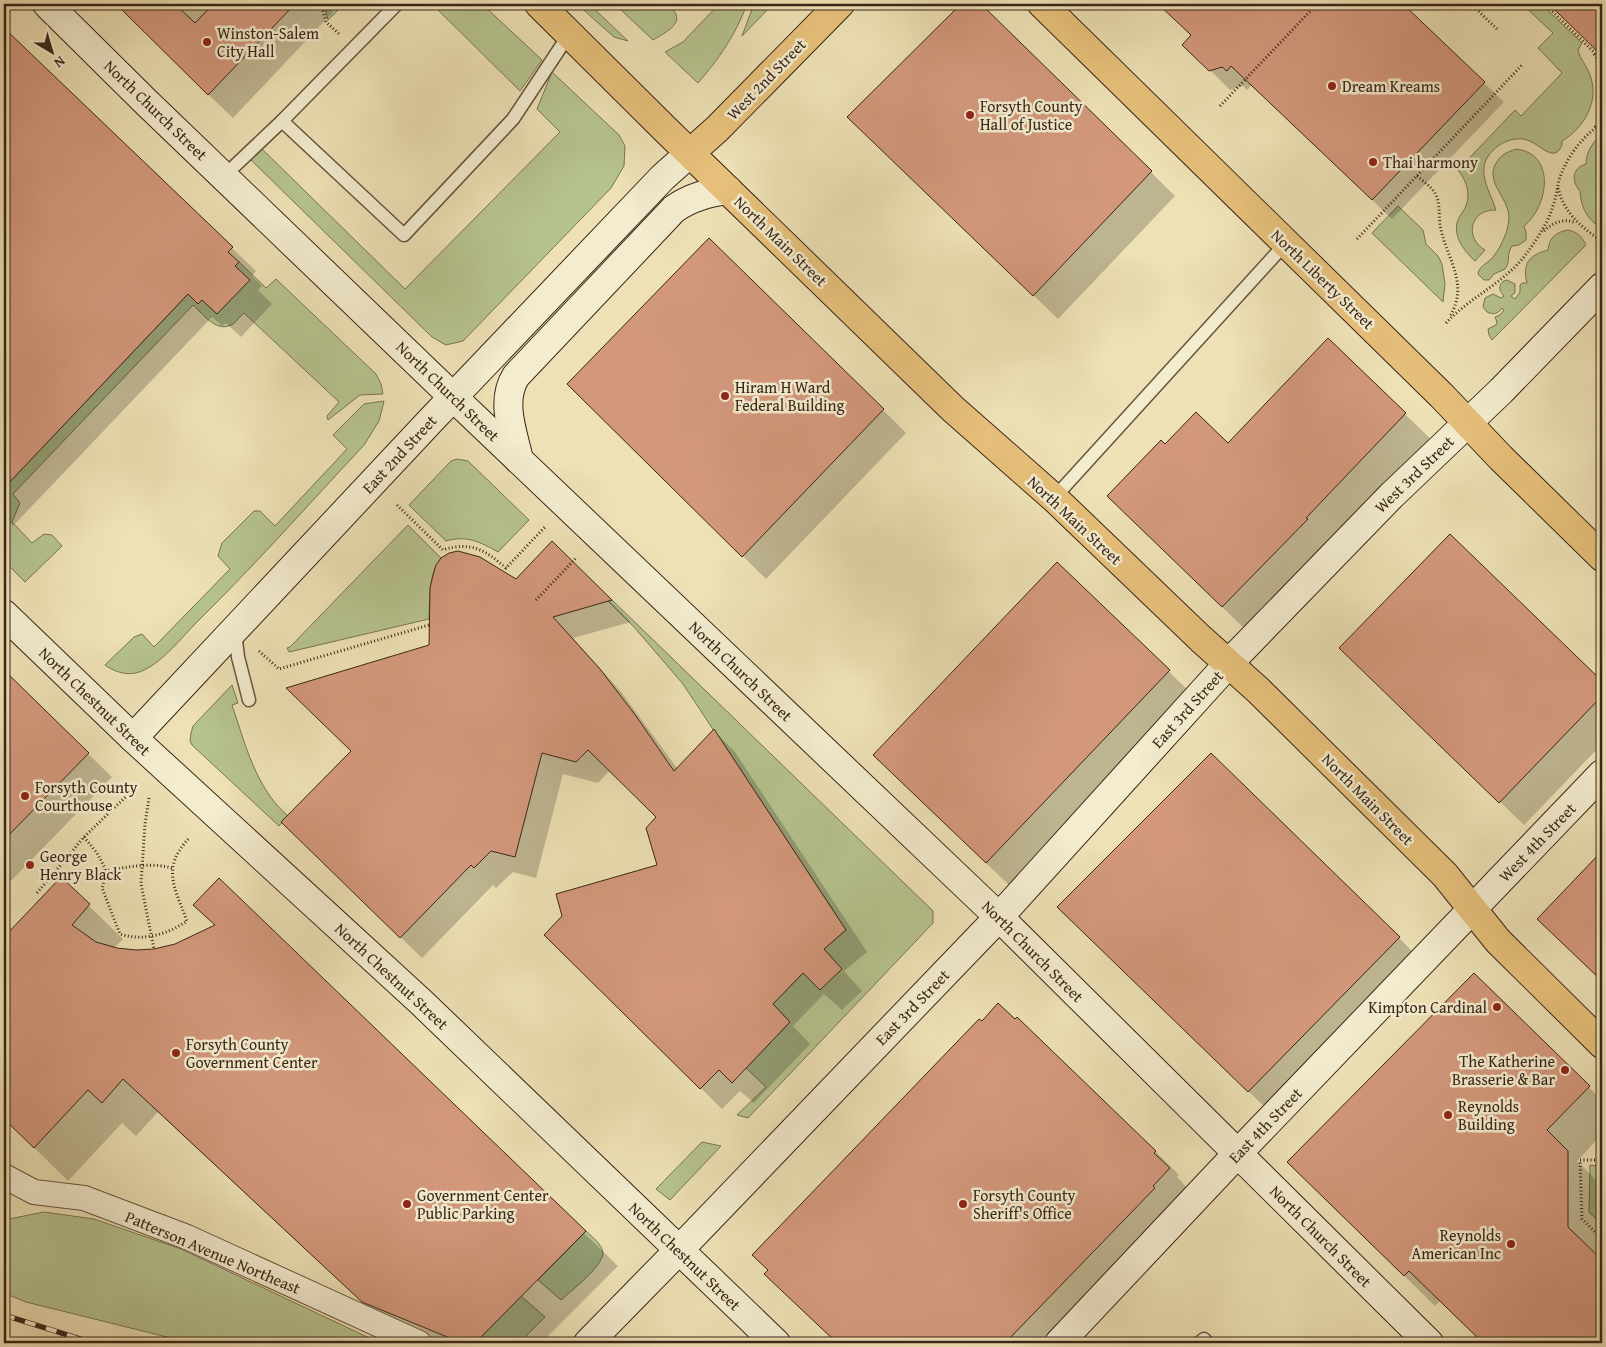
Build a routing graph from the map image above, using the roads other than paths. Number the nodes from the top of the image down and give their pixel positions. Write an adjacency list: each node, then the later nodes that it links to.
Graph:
1 (47, 4): 9 (street, North Church Street)
2 (397, 4): 7 (lane)
3 (539, 4): 6 (main road, North Main Street)
4 (840, 4): 8 (main road, West 2nd Street)
5 (1042, 4): 11 (main road, North Liberty Street)
6 (570, 33): 7 (lane); 8 (main road, North Main Street)
7 (282, 121): 9 (lane)
8 (690, 153): 10 (main road, North Main Street); 13 (street, East 2nd Street)
9 (224, 176): 13 (street, North Church Street)
10 (728, 190): 15 (street); 16 (main road, North Main Street)
11 (1286, 243): 14 (main road, North Liberty Street); 16 (lane)
12 (1602, 287): 14 (street, West 3rd Street)
13 (453, 397): 15 (street, North Church Street); 19 (street, East 2nd Street)
14 (1468, 422): 17 (main road, North Liberty Street); 20 (street, West 3rd Street)
15 (519, 460): 25 (street, North Church Street)
16 (1054, 498): 20 (main road, North Main Street)
17 (1602, 557)
18 (4, 614): 22 (street, North Chestnut Street)
19 (235, 629): 21 (lane); 22 (street, East 2nd Street)
20 (1229, 663): 24 (main road, North Main Street); 25 (street, East 3rd Street)
21 (249, 700)
22 (133, 738): 29 (street, North Chestnut Street)
23 (1602, 774): 24 (street, West 4th Street)
24 (1472, 909): 26 (main road, North Main Street); 27 (street, East 4th Street)
25 (999, 917): 27 (street, North Church Street); 29 (street, East 3rd Street)
26 (1602, 1044)
27 (1238, 1153): 33 (street, East 4th Street); 36 (street, North Church Street)
28 (4, 1176): 30 (street, Patterson Avenue Northeast)
29 (680, 1250): 31 (street, East 3rd Street); 32 (street, North Chestnut Street)
30 (419, 1343)
31 (588, 1343)
32 (776, 1343)
33 (1059, 1343)
34 (1200, 1343): 35 (lane)
35 (1208, 1343)
36 (1429, 1343)

